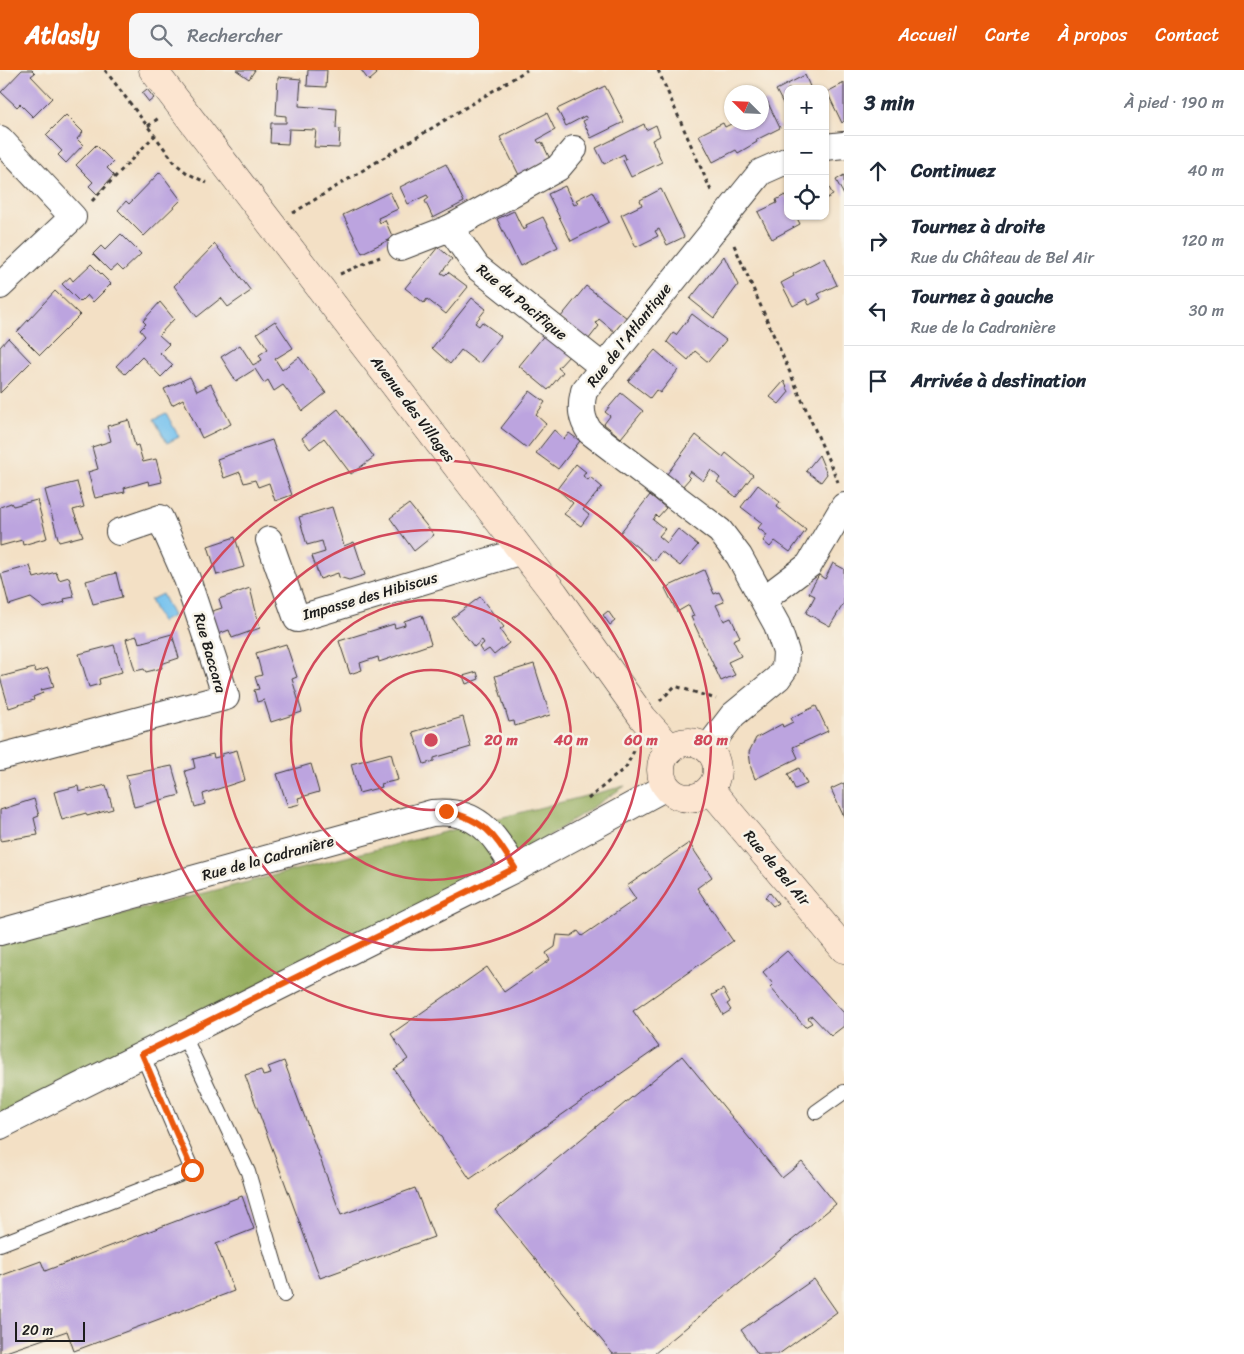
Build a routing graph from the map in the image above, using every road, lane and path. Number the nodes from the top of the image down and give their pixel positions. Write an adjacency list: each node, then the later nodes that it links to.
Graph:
1 (153, 70): 21 (street, Avenue des Villages)
2 (527, 70): 10 (path)
3 (658, 70): 12 (path)
4 (155, 134): 11 (path)
5 (0, 138): 11 (street)
6 (844, 145): 7 (street)
7 (829, 147)
8 (574, 150): 13 (street)
9 (784, 162): 12 (street, Rue de l'Atlantique)
10 (290, 214)
11 (73, 217): 16 (street)
12 (723, 218): 17 (street, Rue de l'Atlantique); 18 (path)
13 (450, 228): 14 (street); 17 (street, Rue du Pacifique)
14 (401, 248): 15 (path)
15 (338, 275)
16 (0, 286)
17 (603, 367): 22 (street, Rue de l'Atlantique)
18 (842, 497): 22 (street)
19 (119, 532): 27 (street, Rue Baccara)
20 (269, 540): 21 (street, Impasse des Hibiscus)
21 (522, 551): 24 (street, Avenue des Villages)
22 (764, 599): 23 (street)
23 (733, 714): 24 (path); 26 (street)
24 (643, 718): 25 (street, Avenue des Villages); 30 (path)
25 (671, 749): 26 (street); 28 (street)
26 (707, 749): 29 (street)
27 (0, 757)
28 (666, 787): 29 (street); 31 (street)
29 (710, 789): 33 (street, Rue de Bel Air)
30 (587, 800)
31 (515, 868): 32 (street, Rue de la Cadranière); 34 (street)
32 (0, 932)
33 (844, 948)
34 (183, 1034): 35 (street); 40 (lane)
35 (142, 1054): 38 (street); 39 (lane)
36 (842, 1096): 37 (lane)
37 (816, 1112)
38 (0, 1126)
39 (0, 1244)
40 (284, 1295)

